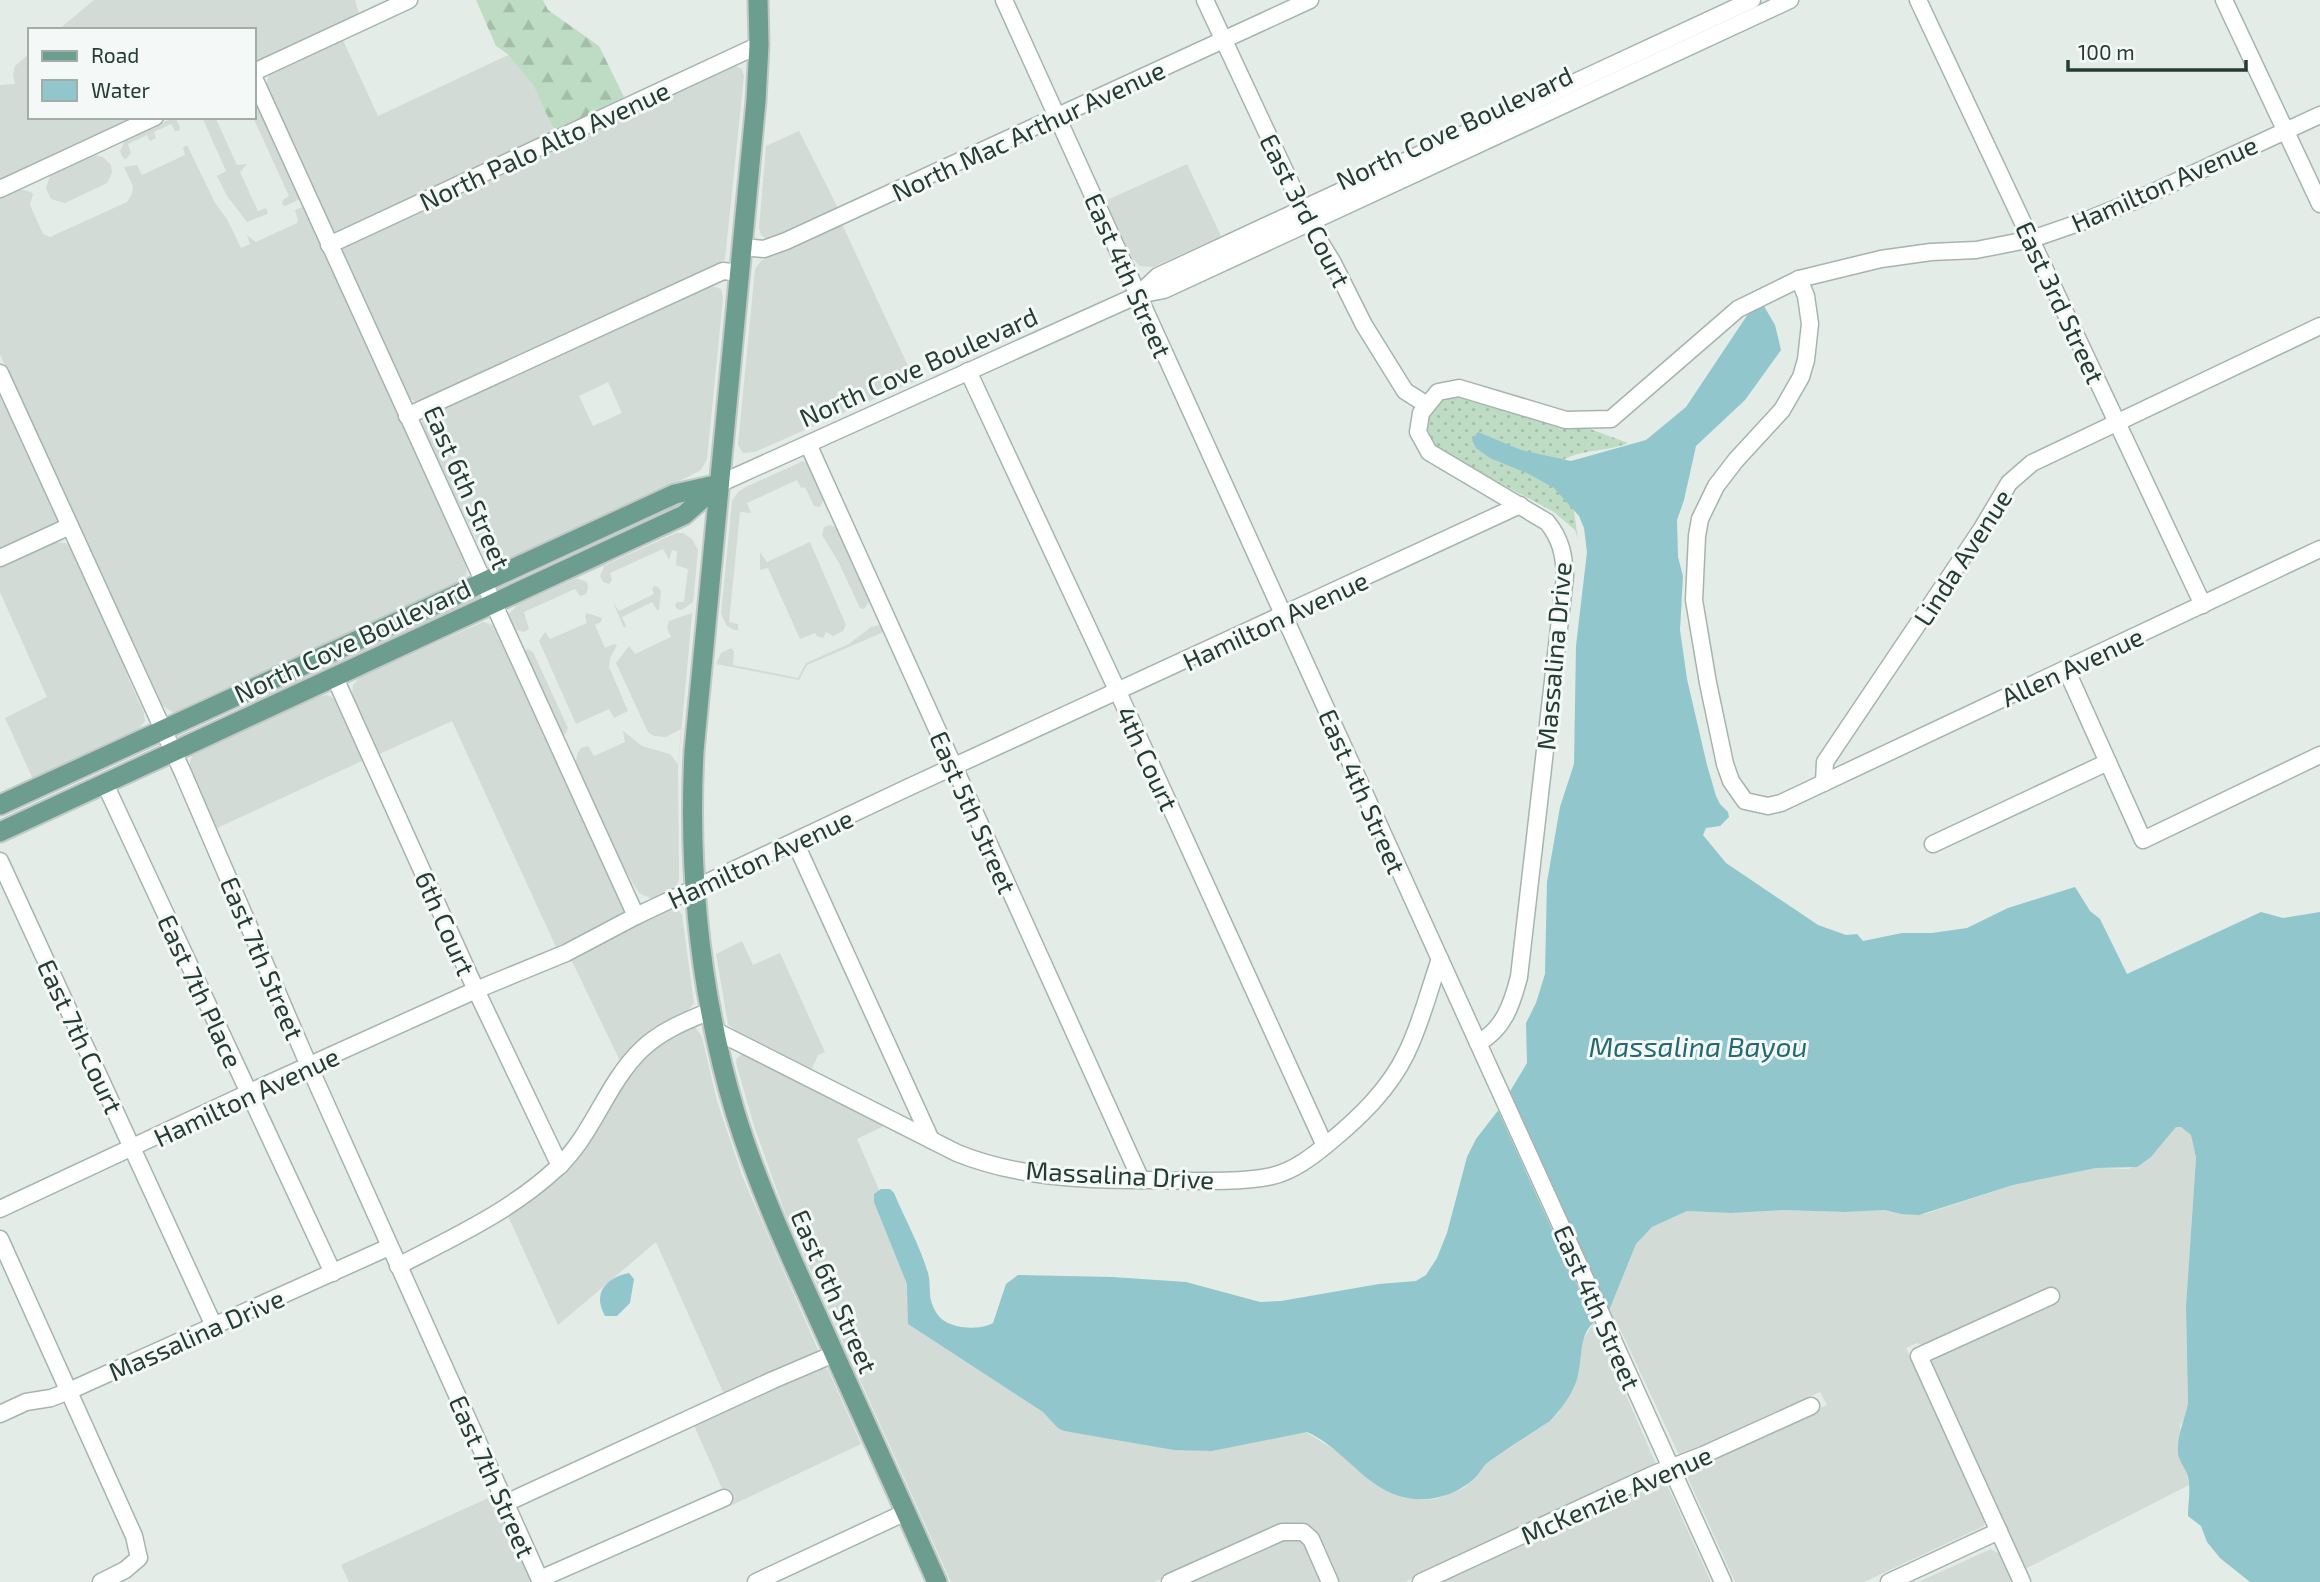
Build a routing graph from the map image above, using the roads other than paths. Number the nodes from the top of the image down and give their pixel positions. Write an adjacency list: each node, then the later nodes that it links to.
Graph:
1 (409, 0): 12 (street)
2 (758, 0): 11 (main road, East 6th Street)
3 (1004, 0): 16 (street, East 4th Street)
4 (1205, 0): 10 (street, East 3rd Court)
5 (1310, 0): 10 (street, North Mac Arthur Avenue)
6 (1752, 0): 13 (street, North Cove Boulevard)
7 (1790, 0): 13 (street, North Cove Boulevard)
8 (1918, 0): 22 (street, East 3rd Street)
9 (2224, 0): 18 (street)
10 (1224, 40): 16 (street, North Mac Arthur Avenue); 21 (street, East 3rd Court)
11 (760, 45): 23 (street, North Palo Alto Avenue); 24 (main road, East 6th Street)
12 (256, 71)
13 (1604, 78): 21 (street, North Cove Boulevard)
14 (256, 82): 23 (street, East 6th Street)
15 (2320, 115): 18 (street, Hamilton Avenue)
16 (1056, 117): 24 (street, North Mac Arthur Avenue); 27 (street, East 4th Street)
17 (151, 119): 19 (street)
18 (2285, 131): 20 (street); 22 (street, Hamilton Avenue)
19 (0, 189)
20 (2320, 204)
21 (1306, 216): 27 (street, North Cove Boulevard); 31 (street, East 3rd Court)
22 (2032, 239): 26 (street, Hamilton Avenue); 33 (street, East 3rd Street)
23 (329, 245): 32 (street, East 6th Street)
24 (743, 247): 25 (main road, East 6th Street)
25 (740, 272): 32 (street); 35 (main road, East 6th Street)
26 (1799, 279): 31 (street); 53 (street)
27 (1138, 295): 29 (street, North Cove Boulevard); 43 (street, East 4th Street)
28 (2320, 326): 33 (street, Linda Avenue)
29 (968, 371): 34 (street, North Cove Boulevard); 46 (street, 4th Court)
30 (0, 373): 37 (street, East 7th Street)
31 (1427, 405): 36 (street, Massalina Drive)
32 (407, 416): 40 (street, East 6th Street)
33 (2118, 422): 42 (street, East 3rd Street); 53 (street, Linda Avenue)
34 (808, 444): 35 (street, North Cove Boulevard); 51 (street, East 5th Street)
35 (719, 484): 40 (main road, North Cove Boulevard); 41 (main road, North Cove Boulevard); 61 (main road, East 6th Street)
36 (1520, 505): 43 (street, Hamilton Avenue); 66 (street, Massalina Drive)
37 (70, 526): 39 (street); 47 (street, East 7th Street)
38 (2320, 549): 42 (street, Allen Avenue)
39 (0, 558)
40 (483, 583): 41 (street, East 6th Street); 47 (main road, North Cove Boulevard)
41 (493, 604): 45 (main road, North Cove Boulevard); 62 (street, East 6th Street)
42 (2203, 605): 44 (street, Allen Avenue)
43 (1284, 616): 46 (street, Hamilton Avenue); 63 (street, East 4th Street)
44 (2066, 669): 50 (street); 53 (street, Allen Avenue)
45 (335, 678): 48 (main road, North Cove Boulevard); 64 (street, 6th Court)
46 (1118, 692): 51 (street, Hamilton Avenue); 70 (street, 4th Court)
47 (163, 730): 48 (street, East 7th Street); 52 (main road, North Cove Boulevard)
48 (174, 752): 54 (main road, North Cove Boulevard); 67 (street, East 7th Street)
49 (2320, 755): 50 (street)
50 (2108, 762): 59 (street)
51 (954, 767): 58 (street, Hamilton Avenue); 73 (street, East 5th Street)
52 (51, 782): 55 (main road, North Cove Boulevard); 56 (main road)
53 (1824, 783)
54 (105, 784): 57 (main road, North Cove Boulevard); 68 (street, East 7th Place)
55 (0, 805)
56 (0, 819)
57 (0, 832)
58 (795, 842): 61 (street, Hamilton Avenue); 69 (street)
59 (1933, 844)
60 (0, 860): 71 (street, East 7th Court)
61 (694, 890): 62 (street, Hamilton Avenue); 65 (main road, East 6th Street)
62 (636, 916): 64 (street, Hamilton Avenue)
63 (1440, 959): 66 (street, East 4th Street); 70 (street, Massalina Drive)
64 (476, 990): 67 (street, Hamilton Avenue); 72 (street, 6th Court)
65 (712, 1021): 69 (street, Massalina Drive); 72 (street); 81 (main road, East 6th Street)
66 (1478, 1043): 85 (street, East 4th Street)
67 (309, 1066): 68 (street, Hamilton Avenue); 76 (street, East 7th Street)
68 (248, 1093): 71 (street, Hamilton Avenue); 78 (street, East 7th Place)
69 (931, 1140): 73 (street, Massalina Drive)
70 (1325, 1146): 73 (street, Massalina Drive)
71 (132, 1149): 74 (street, Hamilton Avenue); 80 (street, East 7th Court)
72 (560, 1166): 77 (street)
73 (1141, 1180)
74 (0, 1209)
75 (0, 1239): 82 (street)
76 (389, 1247): 77 (street, East 7th Street); 78 (street, Massalina Drive)
77 (398, 1266): 87 (street, East 7th Street)
78 (332, 1273): 80 (street, Massalina Drive)
79 (2051, 1296): 89 (street)
80 (214, 1326): 82 (street, Massalina Drive)
81 (834, 1354): 87 (street); 88 (main road, East 6th Street)
82 (69, 1391): 84 (street, Massalina Drive); 91 (street)
83 (1811, 1406): 85 (street, McKenzie Avenue)
84 (0, 1414)
85 (1671, 1468): 96 (street, McKenzie Avenue); 97 (street, East 4th Street)
86 (724, 1498): 90 (street)
87 (506, 1503): 90 (street, East 7th Street)
88 (906, 1512): 92 (street); 93 (main road, East 6th Street)
89 (1999, 1531): 98 (street); 99 (street)
90 (540, 1581)
91 (101, 1582)
92 (756, 1582)
93 (937, 1582)
94 (1170, 1582): 95 (street)
95 (1330, 1582)
96 (1421, 1582)
97 (1723, 1582)
98 (1889, 1582)
99 (2022, 1582)

